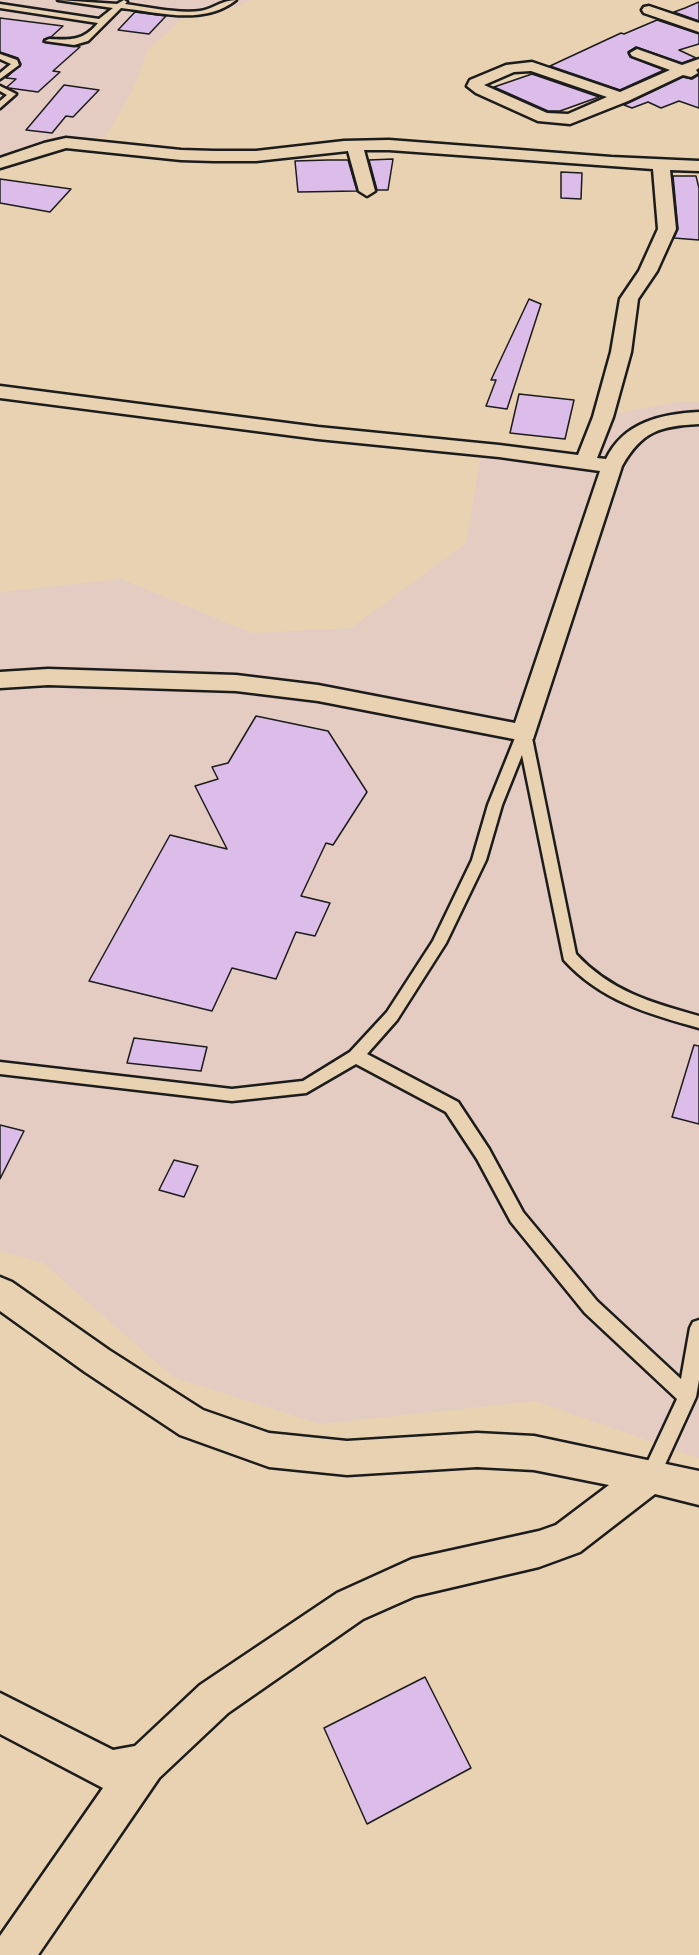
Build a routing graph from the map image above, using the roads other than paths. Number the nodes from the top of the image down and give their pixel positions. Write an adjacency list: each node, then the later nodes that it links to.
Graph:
1 (5, 0): 5 (lane)
2 (62, 0): 6 (lane)
3 (124, 0): 6 (lane)
4 (232, 0): 6 (lane)
5 (0, 5): 8 (lane)
6 (117, 7): 8 (lane)
7 (649, 10): 9 (street)
8 (103, 21): 10 (lane)
9 (699, 28)
10 (49, 41)
11 (637, 53): 14 (street)
12 (0, 56): 16 (lane)
13 (699, 63): 14 (street)
14 (683, 70): 15 (street); 18 (street)
15 (699, 76)
16 (0, 77)
17 (0, 88): 19 (lane)
18 (623, 98): 18 (street)
19 (0, 106)
20 (356, 146): 21 (street); 22 (street); 24 (street)
21 (0, 163)
22 (661, 164): 23 (street); 27 (street)
23 (699, 166)
24 (367, 191)
25 (0, 392): 27 (street)
26 (699, 417): 28 (street)
27 (585, 463): 28 (street)
28 (612, 466): 30 (street)
29 (0, 680): 30 (street)
30 (524, 733): 31 (lane); 32 (lane)
31 (699, 1022)
32 (356, 1056): 33 (lane); 36 (lane)
33 (0, 1068)
34 (0, 1292): 37 (street)
35 (699, 1328): 36 (lane)
36 (687, 1397): 37 (lane)
37 (650, 1476): 38 (street); 40 (street)
38 (699, 1488)
39 (0, 1713): 40 (street)
40 (145, 1764): 41 (street)
41 (13, 1955)

